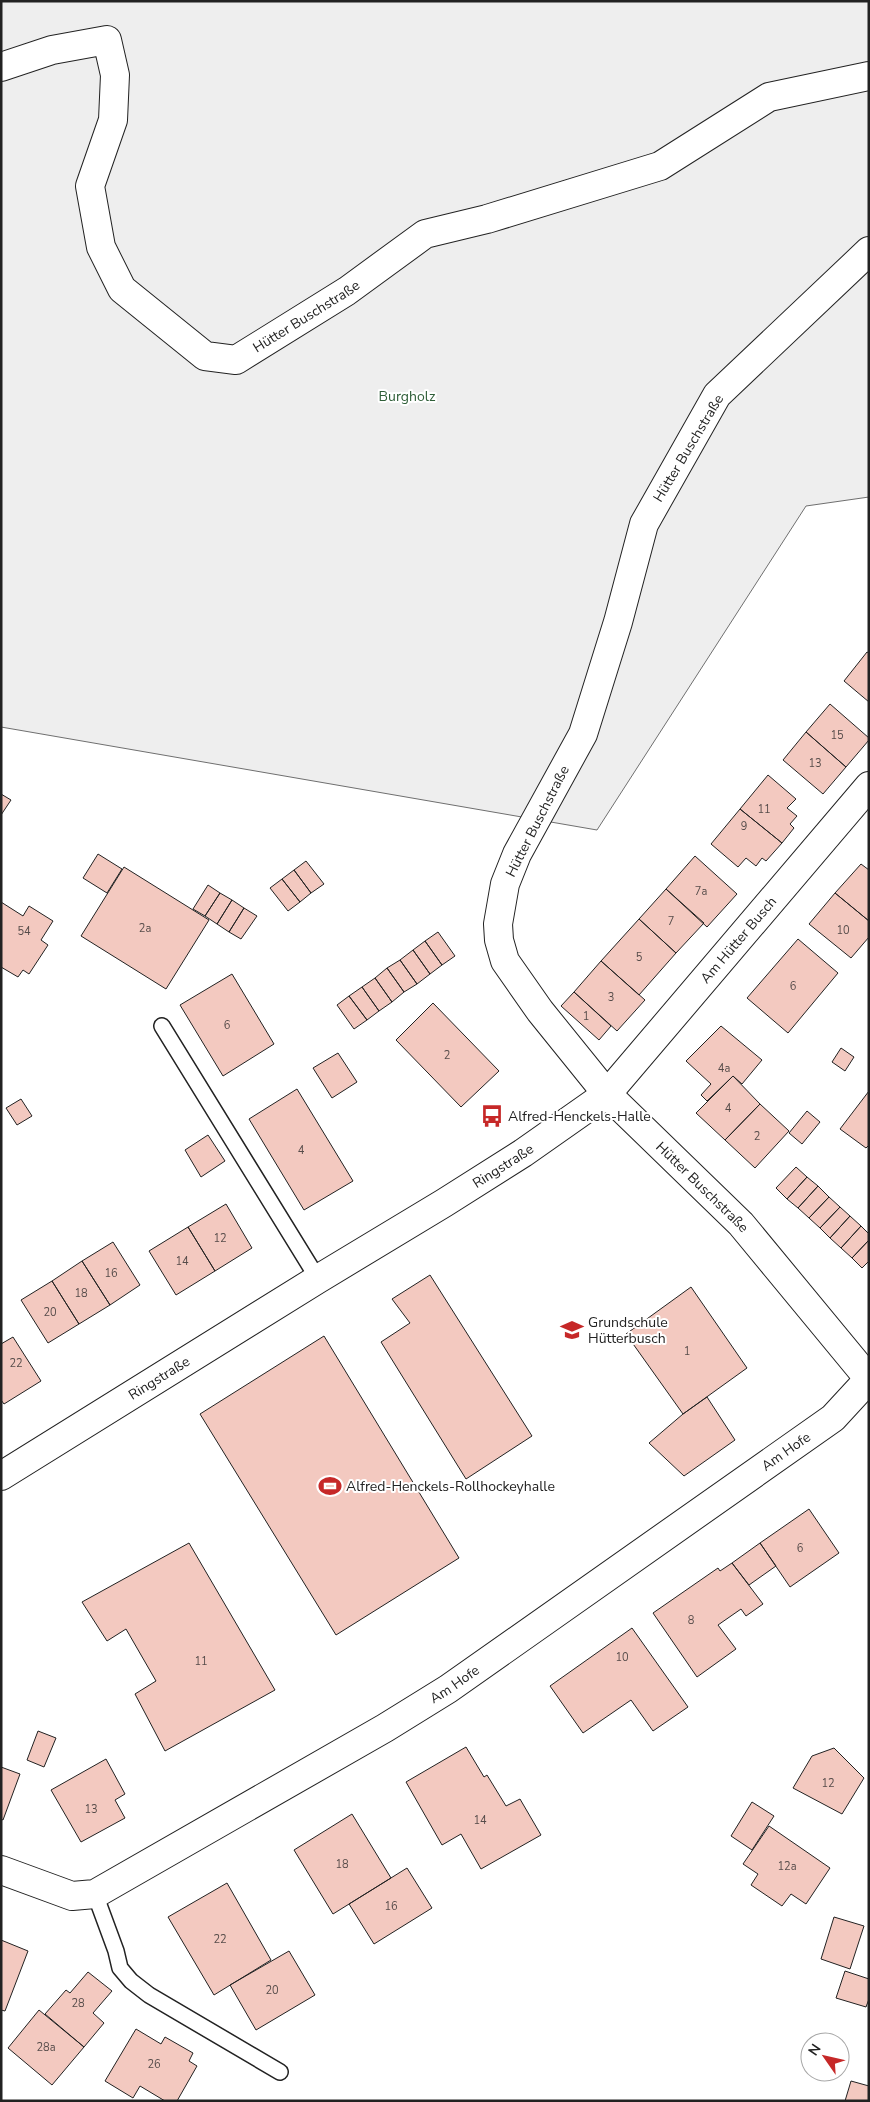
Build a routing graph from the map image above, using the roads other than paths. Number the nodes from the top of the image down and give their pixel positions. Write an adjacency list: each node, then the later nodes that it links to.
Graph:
1 (1, 67): 2 (street, Hütter Buschstraße)
2 (869, 76)
3 (869, 251): 6 (street, Hütter Buschstraße)
4 (869, 786): 6 (street, Am Hütter Busch)
5 (162, 1026): 7 (lane)
6 (606, 1094): 7 (street, Ringstraße); 8 (street, Hütter Buschstraße)
7 (318, 1279): 9 (street, Ringstraße)
8 (869, 1379): 11 (street, Am Hofe)
9 (1, 1476)
10 (1, 1870): 11 (street, Am Hofe)
11 (95, 1894): 12 (lane)
12 (280, 2072)

